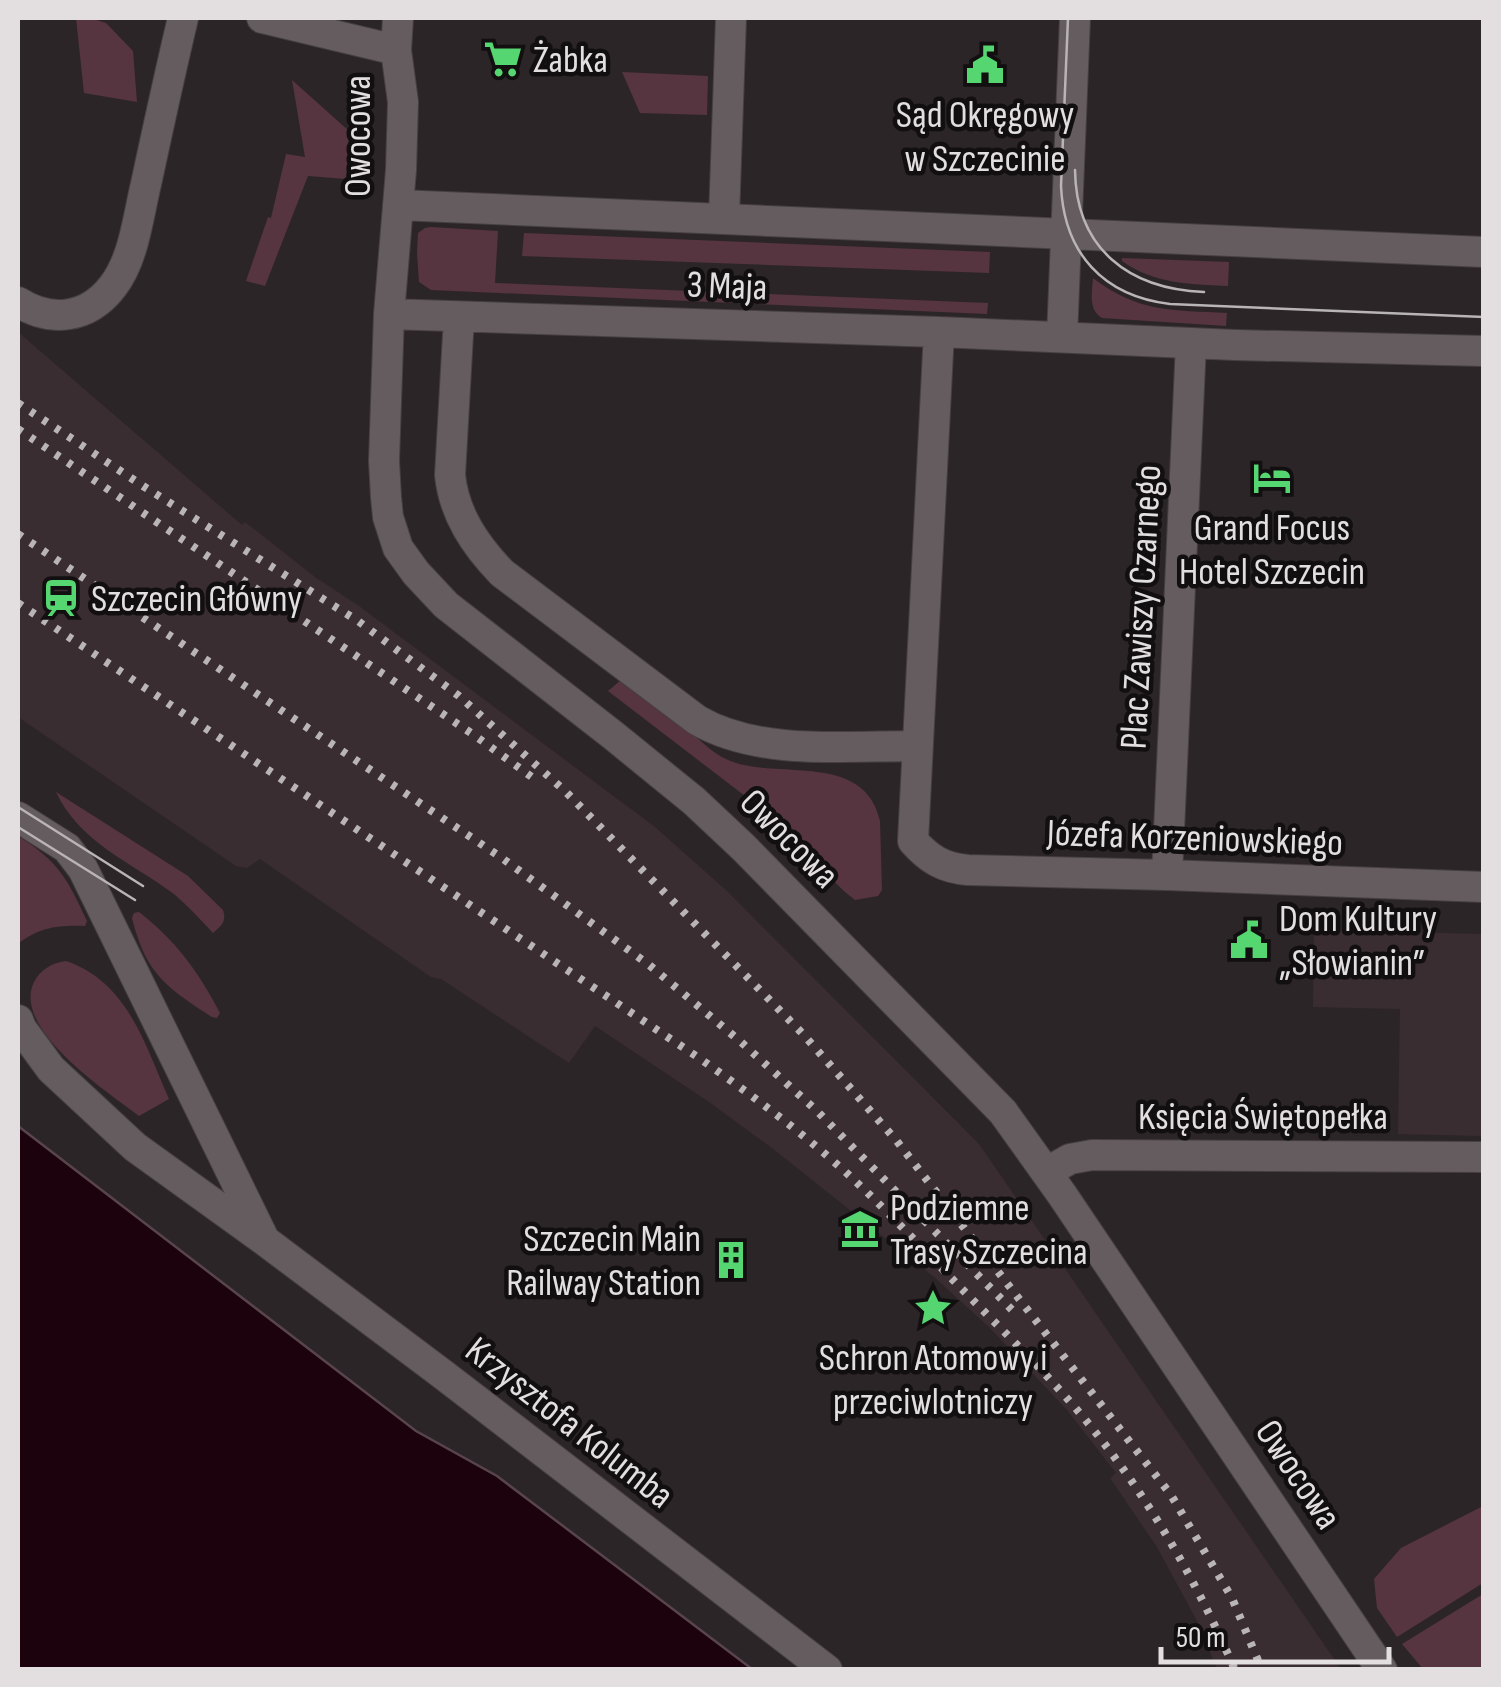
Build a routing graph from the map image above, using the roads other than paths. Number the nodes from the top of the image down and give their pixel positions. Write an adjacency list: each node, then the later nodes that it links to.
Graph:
1 (184, 18): 11 (street)
2 (262, 18): 6 (street)
3 (398, 18): 6 (street, Owocowa)
4 (732, 18): 8 (street)
5 (1075, 18): 9 (street)
6 (396, 50): 7 (street, Owocowa)
7 (398, 205): 8 (street, 3 Maja); 12 (street, Owocowa)
8 (724, 218): 9 (street, 3 Maja)
9 (1066, 235): 10 (street, 3 Maja); 15 (street)
10 (1484, 252)
11 (18, 302)
12 (389, 314): 13 (street, 3 Maja); 24 (street, Owocowa)
13 (459, 316): 14 (street, 3 Maja); 18 (street)
14 (939, 332): 15 (street, 3 Maja); 18 (street)
15 (1062, 337): 16 (street, 3 Maja)
16 (1191, 344): 17 (street, 3 Maja); 20 (street, Plac Zawiszy Czarnego)
17 (1484, 351)
18 (917, 746): 20 (street, Józefa Korzeniowskiego)
19 (18, 817): 25 (street, Krzysztofa Kolumba)
20 (1168, 874): 21 (street, Józefa Korzeniowskiego)
21 (1484, 887)
22 (18, 1020): 25 (street, Krzysztofa Kolumba)
23 (1484, 1157): 24 (street, Księcia Świętopełka)
24 (1047, 1172): 27 (street, Owocowa)
25 (264, 1240): 26 (street, Krzysztofa Kolumba)
26 (827, 1670)
27 (1382, 1670)

